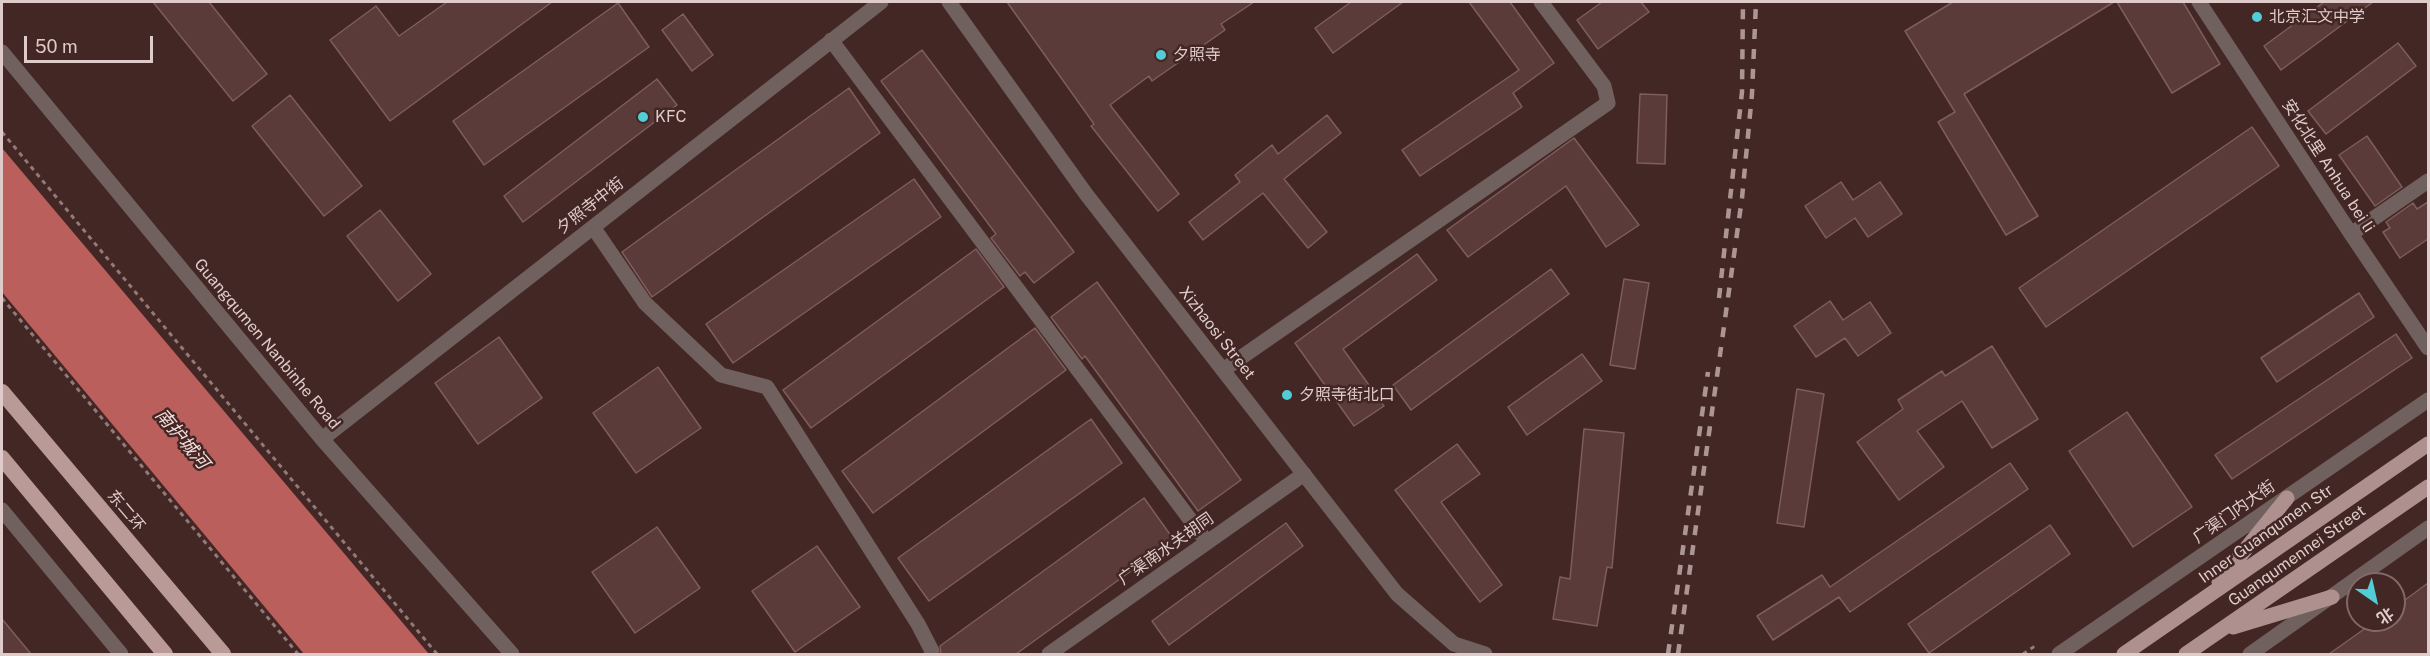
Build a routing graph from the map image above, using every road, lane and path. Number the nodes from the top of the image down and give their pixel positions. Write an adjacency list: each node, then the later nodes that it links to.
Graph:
1 (880, 2): 5 (street, 夕照寺中街)
2 (949, 2): 13 (street, Xizhaosi Street)
3 (1541, 2): 13 (street)
4 (2199, 2): 10 (street, 安化北里 Anhua bei li)
5 (831, 40): 9 (street, 夕照寺中街); 24 (street)
6 (2, 52): 16 (street, Guangqumen Nanbinhe Road)
7 (2, 132): 33 (path)
8 (2428, 181): 10 (street)
9 (593, 227): 16 (street, 夕照寺中街); 35 (street)
10 (2351, 234): 12 (street, 安化北里 Anhua bei li)
11 (2, 298): 32 (path)
12 (2428, 348)
13 (1223, 370): 19 (street, Xizhaosi Street)
14 (2, 392): 31 (highway, 东二环)
15 (2428, 399): 21 (street, 广渠门内大街)
16 (322, 439): 34 (street, Guangqumen Nanbinhe Road)
17 (2428, 444): 25 (main road, Inner Guanqumen Str)
18 (2, 459): 30 (highway)
19 (1304, 474): 24 (street, 广渠南水关胡同); 37 (street, Xizhaosi Street)
20 (2428, 487): 27 (main road, Guanqumennei Street)
21 (2287, 498): 25 (main road); 39 (street, 广渠门内大街)
22 (2, 510): 29 (street)
23 (2428, 528): 26 (street)
24 (1208, 542): 36 (street, 广渠南水关胡同)
25 (2209, 595): 40 (main road, Inner Guanqumen Str)
26 (2332, 597): 27 (main road); 42 (street)
27 (2219, 631): 41 (main road, Guanqumennei Street)
28 (2035, 646): 38 (path)
29 (121, 654)
30 (165, 654)
31 (223, 654)
32 (298, 654)
33 (437, 654)
34 (512, 654)
35 (932, 654)
36 (1049, 654)
37 (1485, 654)
38 (2023, 654)
39 (2060, 654)
40 (2124, 654)
41 (2186, 654)
42 (2250, 654)

